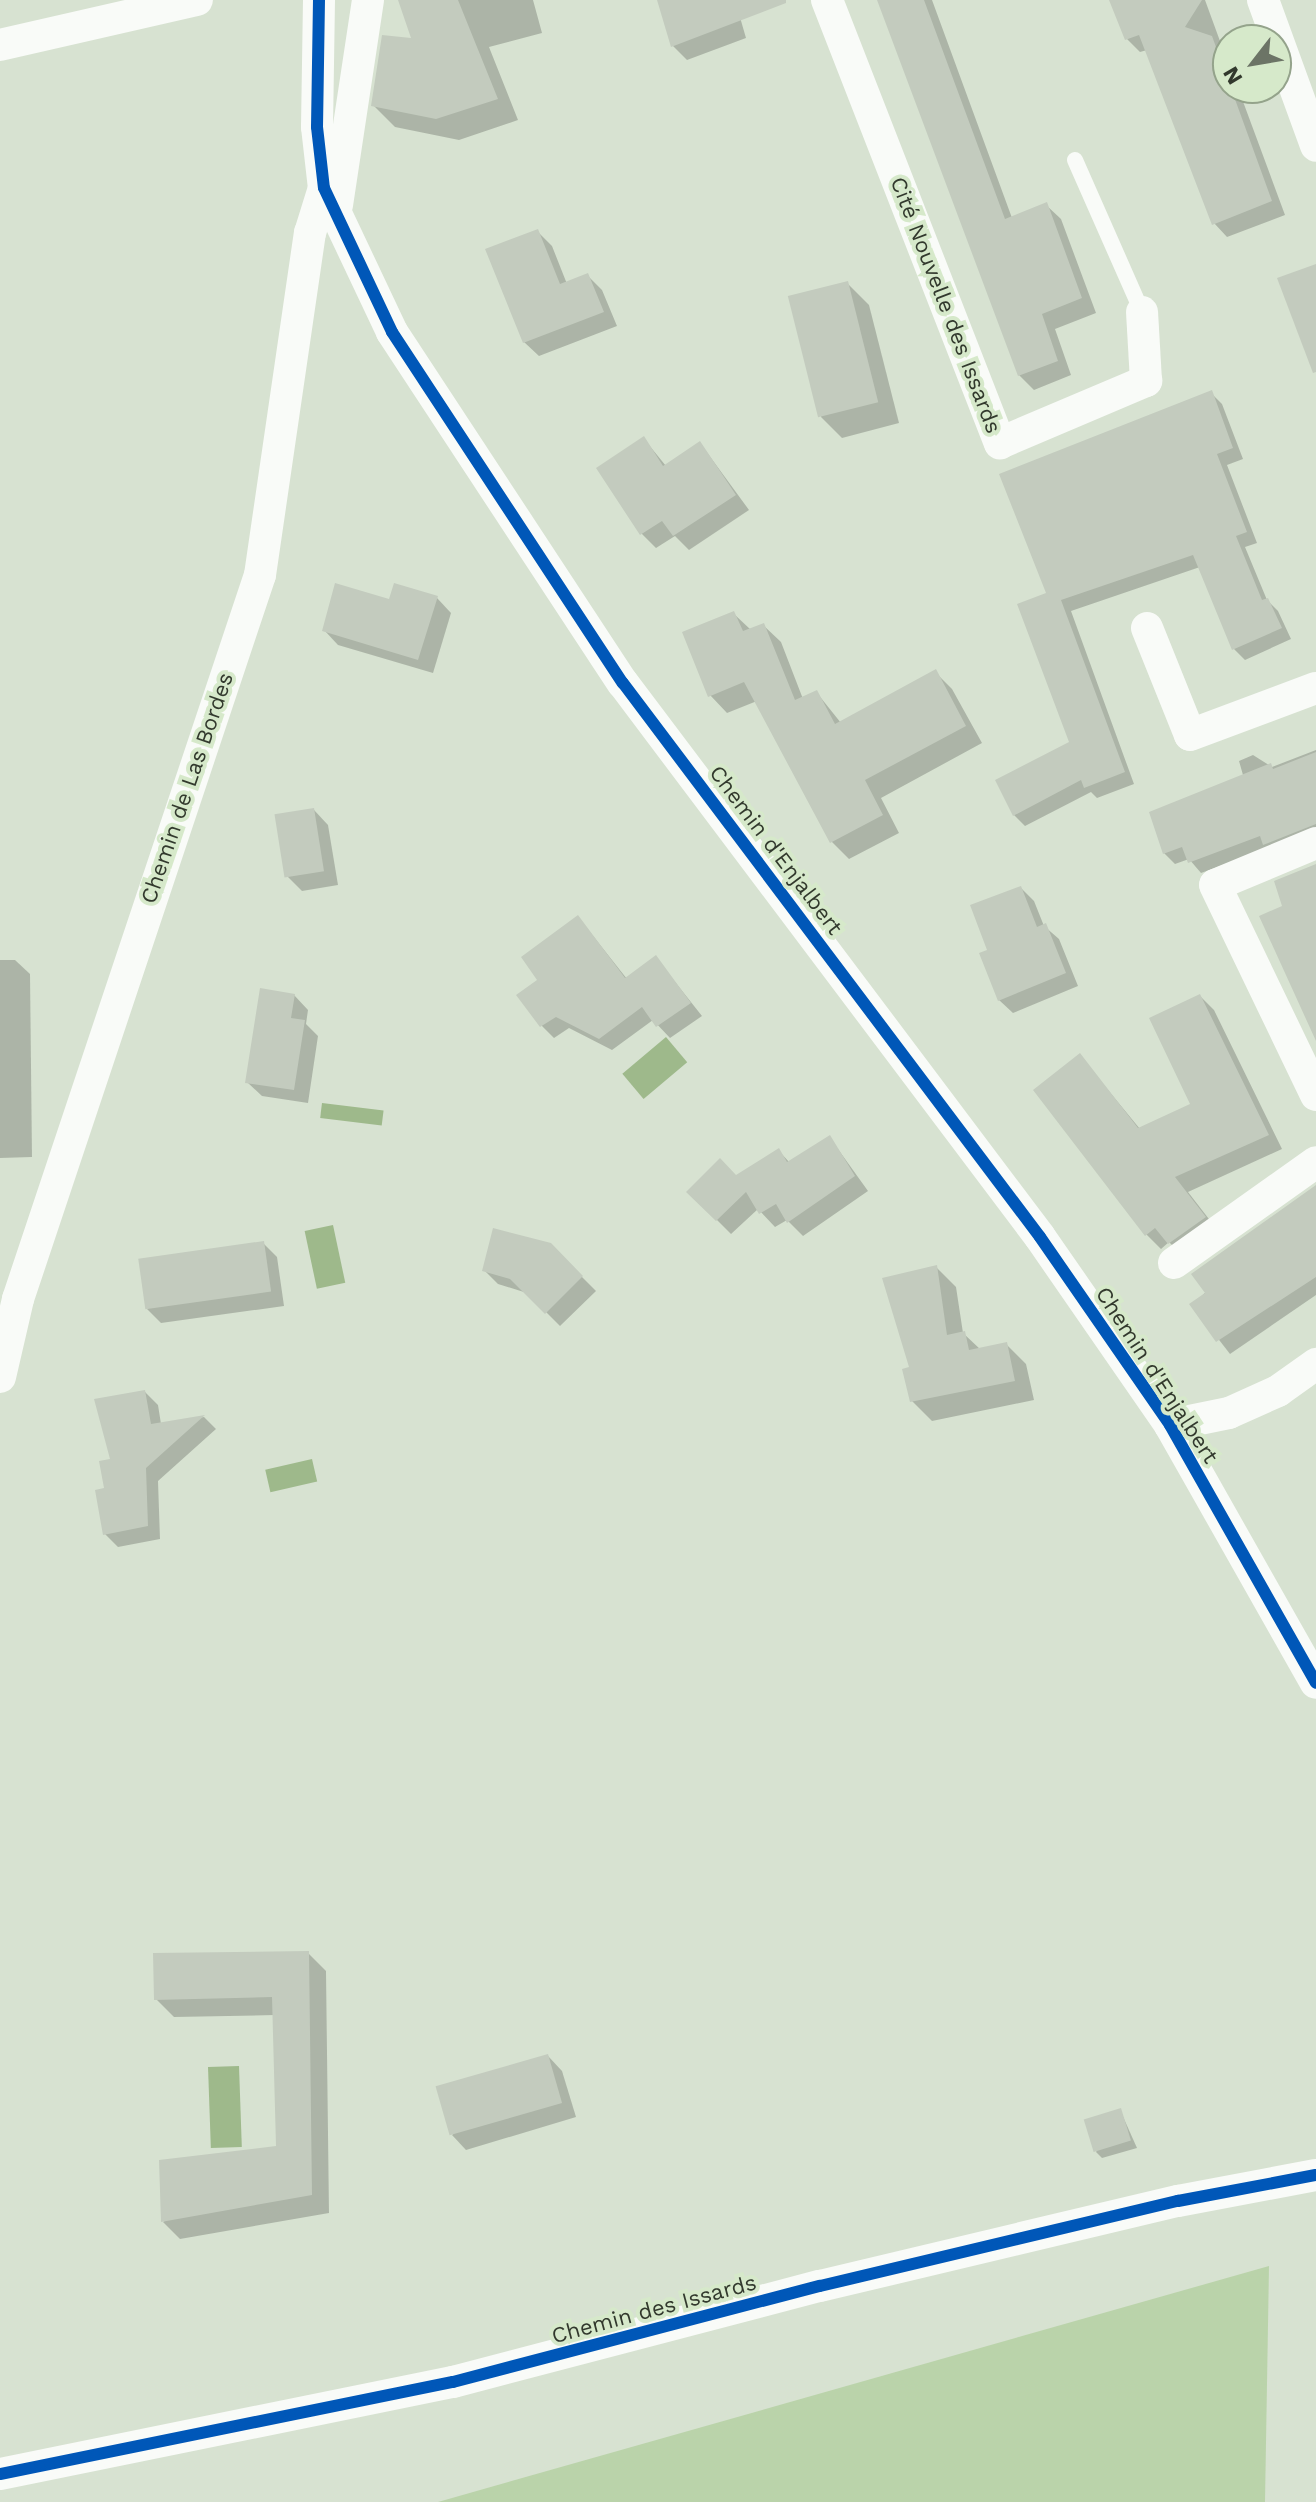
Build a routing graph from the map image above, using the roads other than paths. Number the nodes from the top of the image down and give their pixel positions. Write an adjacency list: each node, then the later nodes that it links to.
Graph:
1 (197, 0): 6 (street)
2 (319, 0): 9 (street, Chemin d'Enjalbert)
3 (368, 0): 9 (street)
4 (827, 0): 10 (street, Cité Nouvelle des Issards)
5 (1263, 0): 7 (street)
6 (0, 45)
7 (1316, 146)
8 (1075, 160): 10 (lane)
9 (330, 200): 18 (street, Chemin de Las Bordes); 19 (street, Chemin d'Enjalbert)
10 (1142, 312)
11 (1147, 628): 12 (street)
12 (1316, 688)
13 (1316, 843): 14 (street)
14 (1316, 1096)
15 (1316, 1162): 16 (street)
16 (1174, 1263)
17 (1316, 1364): 19 (street)
18 (0, 1377)
19 (1170, 1425): 20 (street, Chemin d'Enjalbert)
20 (1316, 1683)
21 (1316, 2175): 22 (street, Chemin des Issards)
22 (0, 2474)

